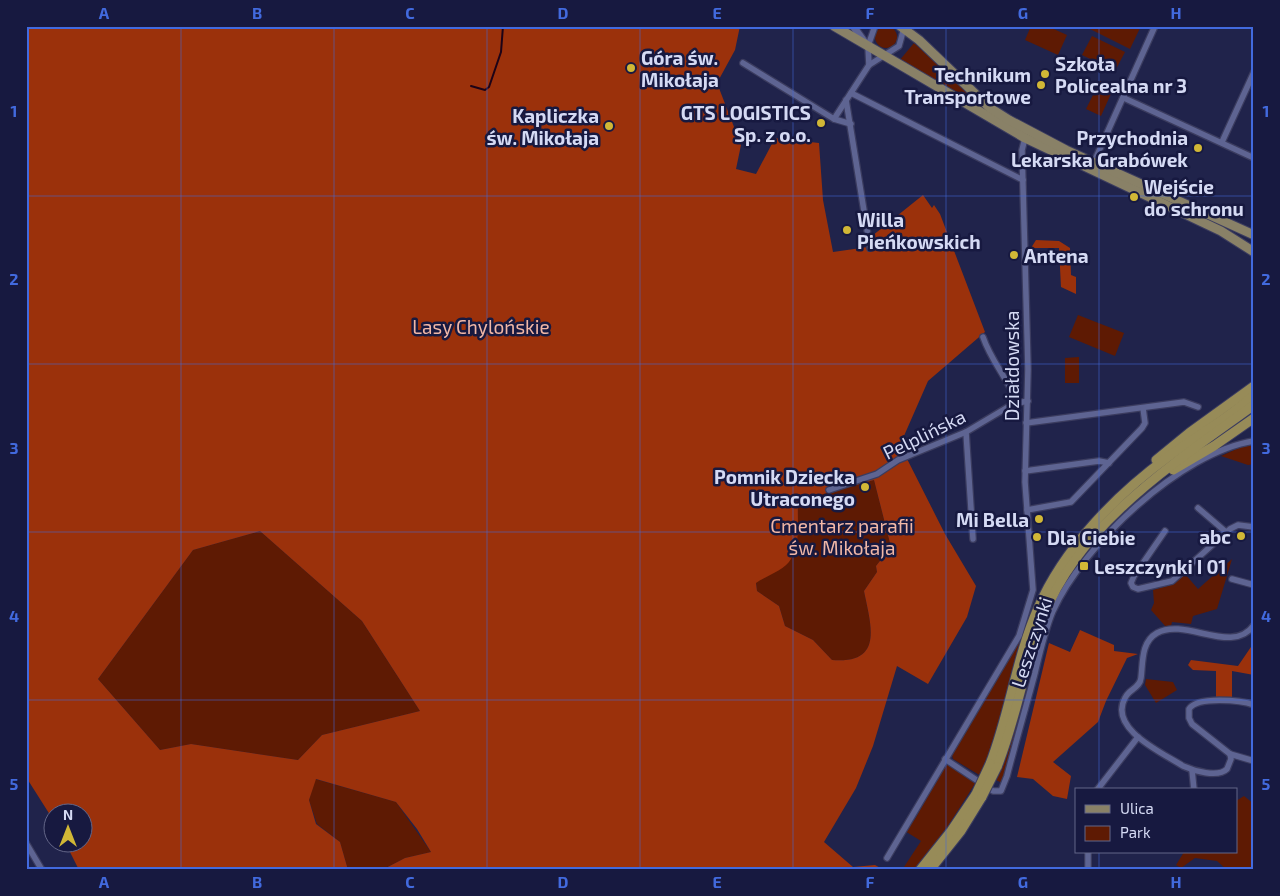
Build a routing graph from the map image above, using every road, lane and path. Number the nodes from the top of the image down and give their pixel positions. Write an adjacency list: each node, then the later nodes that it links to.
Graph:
1 (834, 26): 6 (main road)
2 (853, 26): 6 (street)
3 (875, 26): 6 (street)
4 (1155, 26): 12 (street)
5 (902, 27): 7 (street); 19 (main road)
6 (868, 46): 7 (main road); 9 (street)
7 (884, 56): 9 (street); 16 (main road)
8 (743, 63): 14 (street)
9 (869, 65): 11 (street)
10 (1254, 72): 17 (street)
11 (851, 93): 13 (street); 20 (street)
12 (1124, 98): 17 (street); 19 (street)
13 (846, 100): 14 (street); 15 (street)
14 (834, 119): 15 (street)
15 (851, 124): 22 (street)
16 (1025, 138): 20 (street, Działdowska); 23 (main road)
17 (1222, 142): 18 (street)
18 (1254, 158)
19 (1094, 162): 21 (main road)
20 (1023, 180): 27 (street, Działdowska)
21 (1254, 235)
22 (870, 248)
23 (1254, 252)
24 (983, 337): 28 (street)
25 (1254, 386): 39 (highway)
26 (1254, 395): 39 (highway)
27 (1028, 401): 28 (street, Pelplińska); 33 (street, Działdowska)
28 (1017, 402): 34 (street, Pelplińska)
29 (1254, 405): 38 (highway)
30 (1198, 407): 31 (street)
31 (1143, 408): 33 (street); 36 (street)
32 (1254, 418): 38 (highway)
33 (1026, 423): 37 (street, Działdowska)
34 (966, 432): 40 (street, Pelplińska); 46 (street)
35 (1254, 441): 54 (street, Leszczynki)
36 (1109, 463): 37 (street); 42 (street)
37 (1025, 471): 42 (street, Działdowska)
38 (1151, 482): 56 (highway)
39 (1132, 486): 56 (highway)
40 (830, 490)
41 (1198, 508): 45 (street)
42 (1027, 510): 49 (street, Działdowska)
43 (1254, 527): 45 (street)
44 (1165, 531): 45 (street)
45 (1226, 532)
46 (973, 539)
47 (1232, 579): 48 (street)
48 (1254, 585)
49 (1033, 596): 54 (street, Leszczynki)
50 (1254, 624): 52 (street)
51 (1254, 705): 53 (street)
52 (1138, 737): 57 (street); 58 (street)
53 (1230, 754): 55 (street); 57 (street)
54 (945, 759): 62 (street, Leszczynki)
55 (1254, 761)
56 (993, 766): 64 (highway, bridge); 65 (highway, bridge)
57 (1192, 770): 59 (street)
58 (1099, 788)
59 (1194, 788)
60 (26, 843): 63 (street)
61 (1088, 854): 66 (street)
62 (887, 858)
63 (42, 870)
64 (920, 870)
65 (930, 870)
66 (1088, 870)

